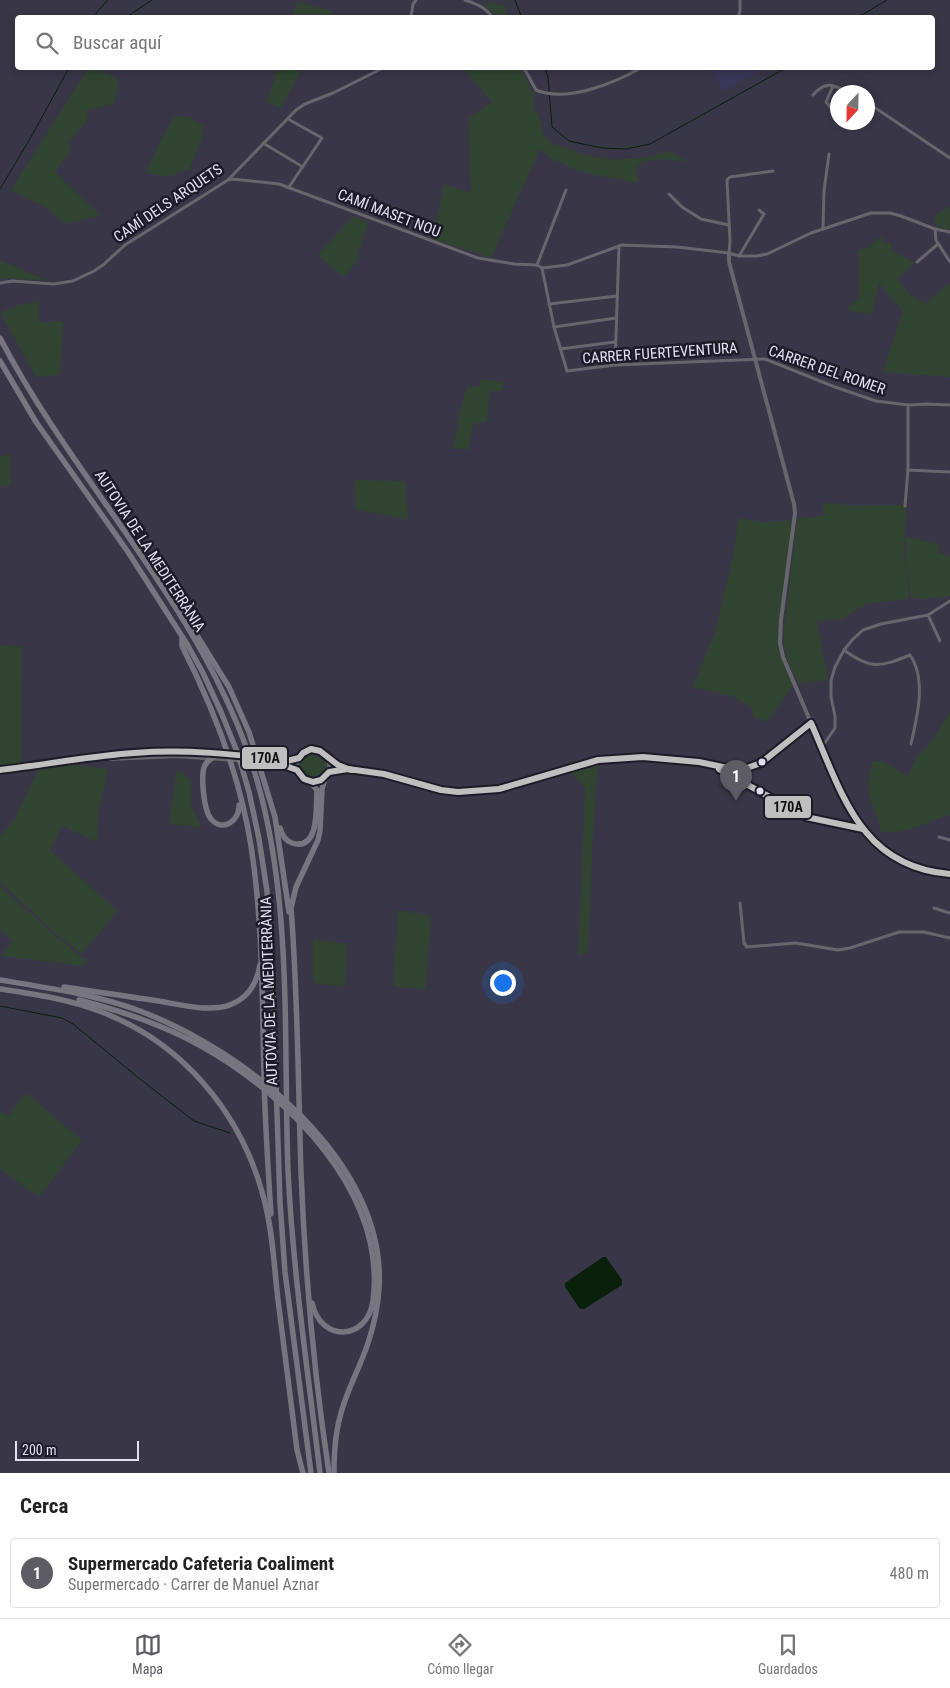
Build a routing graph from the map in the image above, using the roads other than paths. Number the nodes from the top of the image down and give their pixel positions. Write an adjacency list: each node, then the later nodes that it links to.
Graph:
1 (416, 0): 4 (street)
2 (466, 0): 5 (street)
3 (740, 0): 6 (street)
4 (411, 15)
5 (491, 15)
6 (739, 15)
7 (379, 70): 15 (street, CAMÍ DELS ARQUETS)
8 (525, 70): 9 (street)
9 (637, 70)
10 (830, 86): 12 (street)
11 (830, 93): 13 (street)
12 (813, 95)
13 (830, 108)
14 (875, 108): 18 (street)
15 (288, 119): 16 (street, CAMÍ DELS ARQUETS); 19 (street)
16 (263, 143): 19 (street); 21 (street, CAMÍ DELS ARQUETS)
17 (829, 154): 27 (street)
18 (950, 158)
19 (303, 167): 22 (street)
20 (773, 171): 26 (street)
21 (228, 180): 22 (street, CAMÍ MASET NOU); 38 (street, CAMÍ DELS ARQUETS)
22 (289, 187): 36 (street, CAMÍ MASET NOU)
23 (566, 190): 36 (street)
24 (669, 194): 26 (street)
25 (759, 210): 33 (street)
26 (729, 225): 32 (street)
27 (823, 229): 28 (street); 33 (street)
28 (936, 229): 29 (street); 30 (street)
29 (950, 232)
30 (938, 244): 34 (street); 35 (street)
31 (619, 246): 32 (street); 37 (street); 39 (street)
32 (728, 253): 33 (street); 46 (street)
33 (739, 256)
34 (917, 262)
35 (950, 262)
36 (537, 265): 37 (street, CAMÍ MASET NOU)
37 (542, 268): 40 (street)
38 (0, 283)
39 (617, 296): 40 (street); 41 (street)
40 (549, 304): 42 (street)
41 (616, 318): 42 (street); 44 (street)
42 (554, 327): 45 (street)
43 (0, 338): 55 (highway, AUTOVIA DE LA MEDITERRÀNIA)
44 (615, 342): 45 (street); 48 (street)
45 (560, 349): 48 (street, CARRER FUERTEVENTURA)
46 (755, 358): 48 (street, CARRER FUERTEVENTURA); 49 (street, CARRER DEL ROMER); 60 (street)
47 (0, 361): 57 (highway, AUTOVIA DE LA MEDITERRÀNIA)
48 (615, 365)
49 (908, 405): 50 (street, CARRER DEL ROMER); 51 (street)
50 (950, 405)
51 (908, 470): 52 (street); 53 (street)
52 (950, 472)
53 (905, 506)
54 (950, 601): 56 (street)
55 (177, 610): 79 (highway); 97 (highway, AUTOVIA DE LA MEDITERRÀNIA)
56 (928, 615): 58 (street); 59 (street)
57 (181, 637): 78 (highway); 96 (highway, AUTOVIA DE LA MEDITERRÀNIA)
58 (940, 641)
59 (844, 650): 61 (street); 62 (street)
60 (810, 723): 62 (street); 70 (street)
61 (911, 744)
62 (822, 747): 80 (street)
63 (223, 756): 64 (street); 67 (street); 68 (street)
64 (214, 757): 68 (street); 78 (highway)
65 (299, 758): 66 (street); 67 (street); 73 (street)
66 (328, 758): 71 (street); 74 (street)
67 (268, 760): 73 (street)
68 (60, 762): 72 (street)
69 (709, 764): 70 (street); 71 (street); 77 (street)
70 (742, 768): 77 (street)
71 (348, 769): 74 (street)
72 (0, 770)
73 (297, 770): 76 (street)
74 (329, 772): 75 (street)
75 (325, 778): 76 (street); 89 (highway)
76 (310, 782): 79 (highway)
77 (750, 786): 80 (street)
78 (240, 792): 88 (highway)
79 (276, 817): 89 (highway)
80 (863, 829): 83 (street)
81 (939, 837): 82 (street)
82 (950, 840)
83 (950, 874)
84 (740, 903): 87 (street)
85 (934, 908): 86 (street)
86 (950, 913)
87 (950, 938)
88 (260, 948): 90 (highway); 93 (highway)
89 (294, 952): 94 (highway)
90 (0, 979): 99 (highway)
91 (0, 989): 92 (highway)
92 (20, 992): 93 (highway); 94 (highway)
93 (270, 1226): 95 (highway)
94 (308, 1282): 98 (highway)
95 (302, 1473)
96 (311, 1473)
97 (320, 1473)
98 (330, 1473)
99 (334, 1473)

